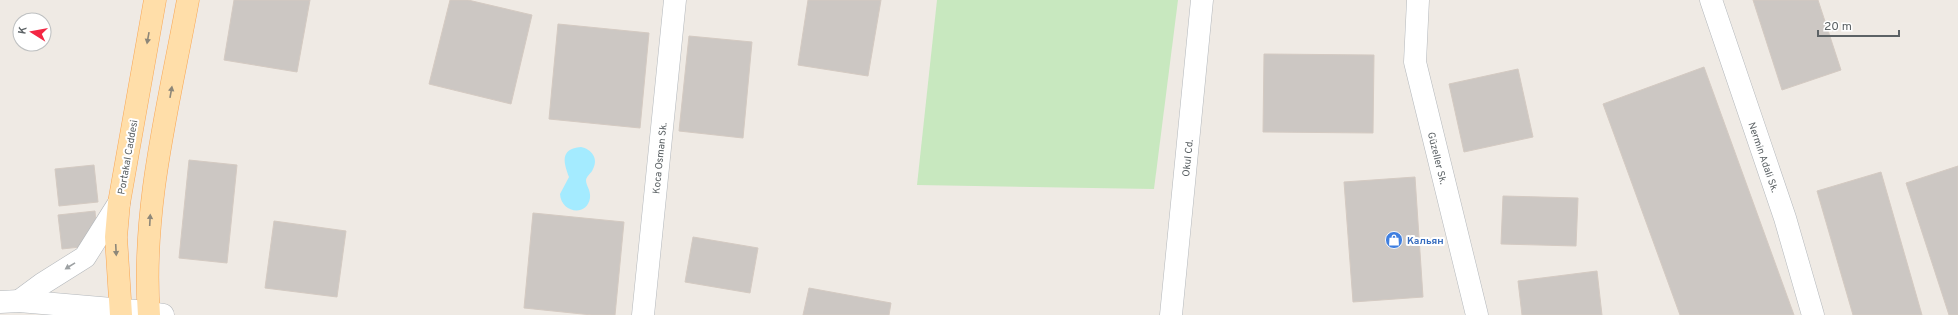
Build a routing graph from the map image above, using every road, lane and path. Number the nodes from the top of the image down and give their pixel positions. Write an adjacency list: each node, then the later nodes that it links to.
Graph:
1 (155, 0): 7 (main road, Portakal Caddesi, one-way to 7)
2 (188, 0): 10 (main road, one-way to 2)
3 (675, 0): 11 (street, Koca Osman Sk.)
4 (1202, 0): 12 (street, Okul Cd.)
5 (1418, 0): 13 (street, Güzeller Sk.)
6 (1711, 0): 14 (street, Nermin Adali Sk.)
7 (118, 203): 8 (street, one-way to 8); 9 (main road, Portakal Caddesi, one-way to 9)
8 (9, 302): 9 (street)
9 (120, 313): 10 (street)
10 (154, 314)
11 (643, 315)
12 (1171, 315)
13 (1477, 315)
14 (1813, 315)

